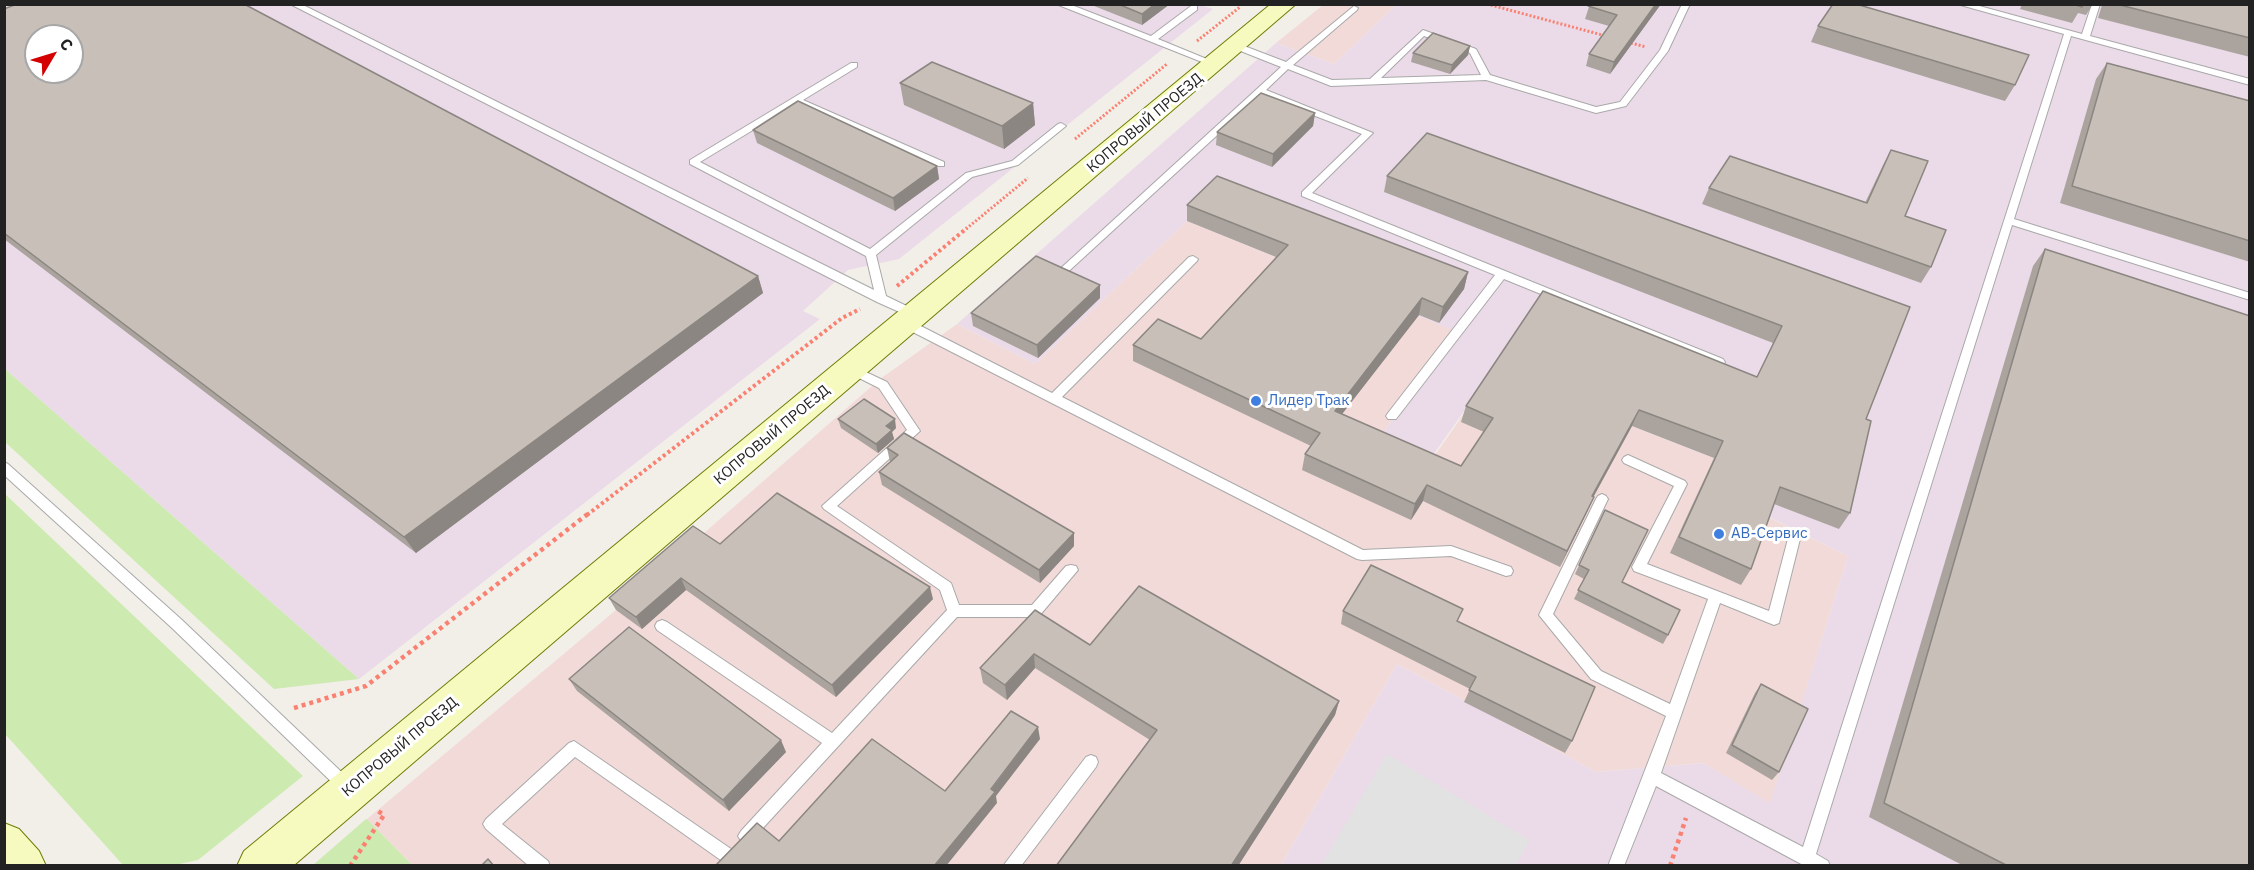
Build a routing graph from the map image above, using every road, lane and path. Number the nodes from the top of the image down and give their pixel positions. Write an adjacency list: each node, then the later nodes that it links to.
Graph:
1 (294, 4): 35 (lane)
2 (1060, 4): 13 (lane)
3 (1286, 4): 16 (main road, КОПРОВЫЙ ПРОЕЗД)
4 (1488, 4): 11 (path)
5 (1686, 4): 15 (lane)
6 (1960, 4): 10 (lane)
7 (2096, 4): 12 (lane)
8 (1194, 8): 13 (lane)
9 (1354, 9): 18 (lane)
10 (2068, 34): 12 (lane); 29 (lane)
11 (1609, 37)
12 (2085, 38): 21 (lane)
13 (1152, 40): 16 (lane)
14 (1620, 40): 15 (path)
15 (1664, 51): 19 (lane)
16 (1225, 55): 18 (lane); 36 (main road, КОПРОВЫЙ ПРОЕЗД)
17 (854, 65): 23 (lane)
18 (1287, 66): 20 (lane); 22 (lane)
19 (1487, 77): 20 (lane); 20 (lane)
20 (1373, 81)
21 (2250, 82)
22 (1260, 91): 32 (lane); 33 (lane)
23 (796, 100): 27 (lane); 30 (lane)
24 (1061, 126): 30 (lane)
25 (1091, 126): 26 (path)
26 (1073, 141)
27 (941, 164)
28 (1036, 171): 35 (path)
29 (2009, 221): 34 (lane); 58 (lane)
30 (871, 254): 35 (lane)
31 (1193, 259): 39 (lane)
32 (1066, 268)
33 (1502, 274): 37 (lane); 40 (lane)
34 (2250, 297)
35 (881, 299): 36 (lane); 51 (path)
36 (910, 319): 38 (main road, КОПРОВЫЙ ПРОЕЗД); 39 (lane)
37 (1719, 362)
38 (850, 369): 48 (lane); 55 (main road, КОПРОВЫЙ ПРОЕЗД)
39 (1054, 398): 46 (lane)
40 (1392, 416)
41 (1628, 460): 47 (lane)
42 (4, 467): 51 (lane)
43 (1602, 499): 50 (lane)
44 (1795, 536): 47 (lane)
45 (1071, 570): 48 (lane)
46 (1506, 571)
47 (1716, 596): 50 (lane)
48 (954, 611): 52 (lane)
49 (662, 626): 52 (lane)
50 (1675, 712): 54 (lane)
51 (271, 715): 55 (lane)
52 (833, 742): 59 (lane)
53 (1091, 762): 63 (lane)
54 (1652, 776): 56 (lane); 64 (lane)
55 (350, 789): 61 (main road, КОПРОВЫЙ ПРОЕЗД)
56 (1692, 797): 58 (lane); 65 (path)
57 (4, 844): 60 (main road)
58 (1807, 858): 66 (lane)
59 (723, 861): 62 (lane)
60 (24, 866)
61 (259, 866)
62 (542, 866)
63 (1011, 866)
64 (1616, 866)
65 (1670, 866)
66 (1822, 866)

